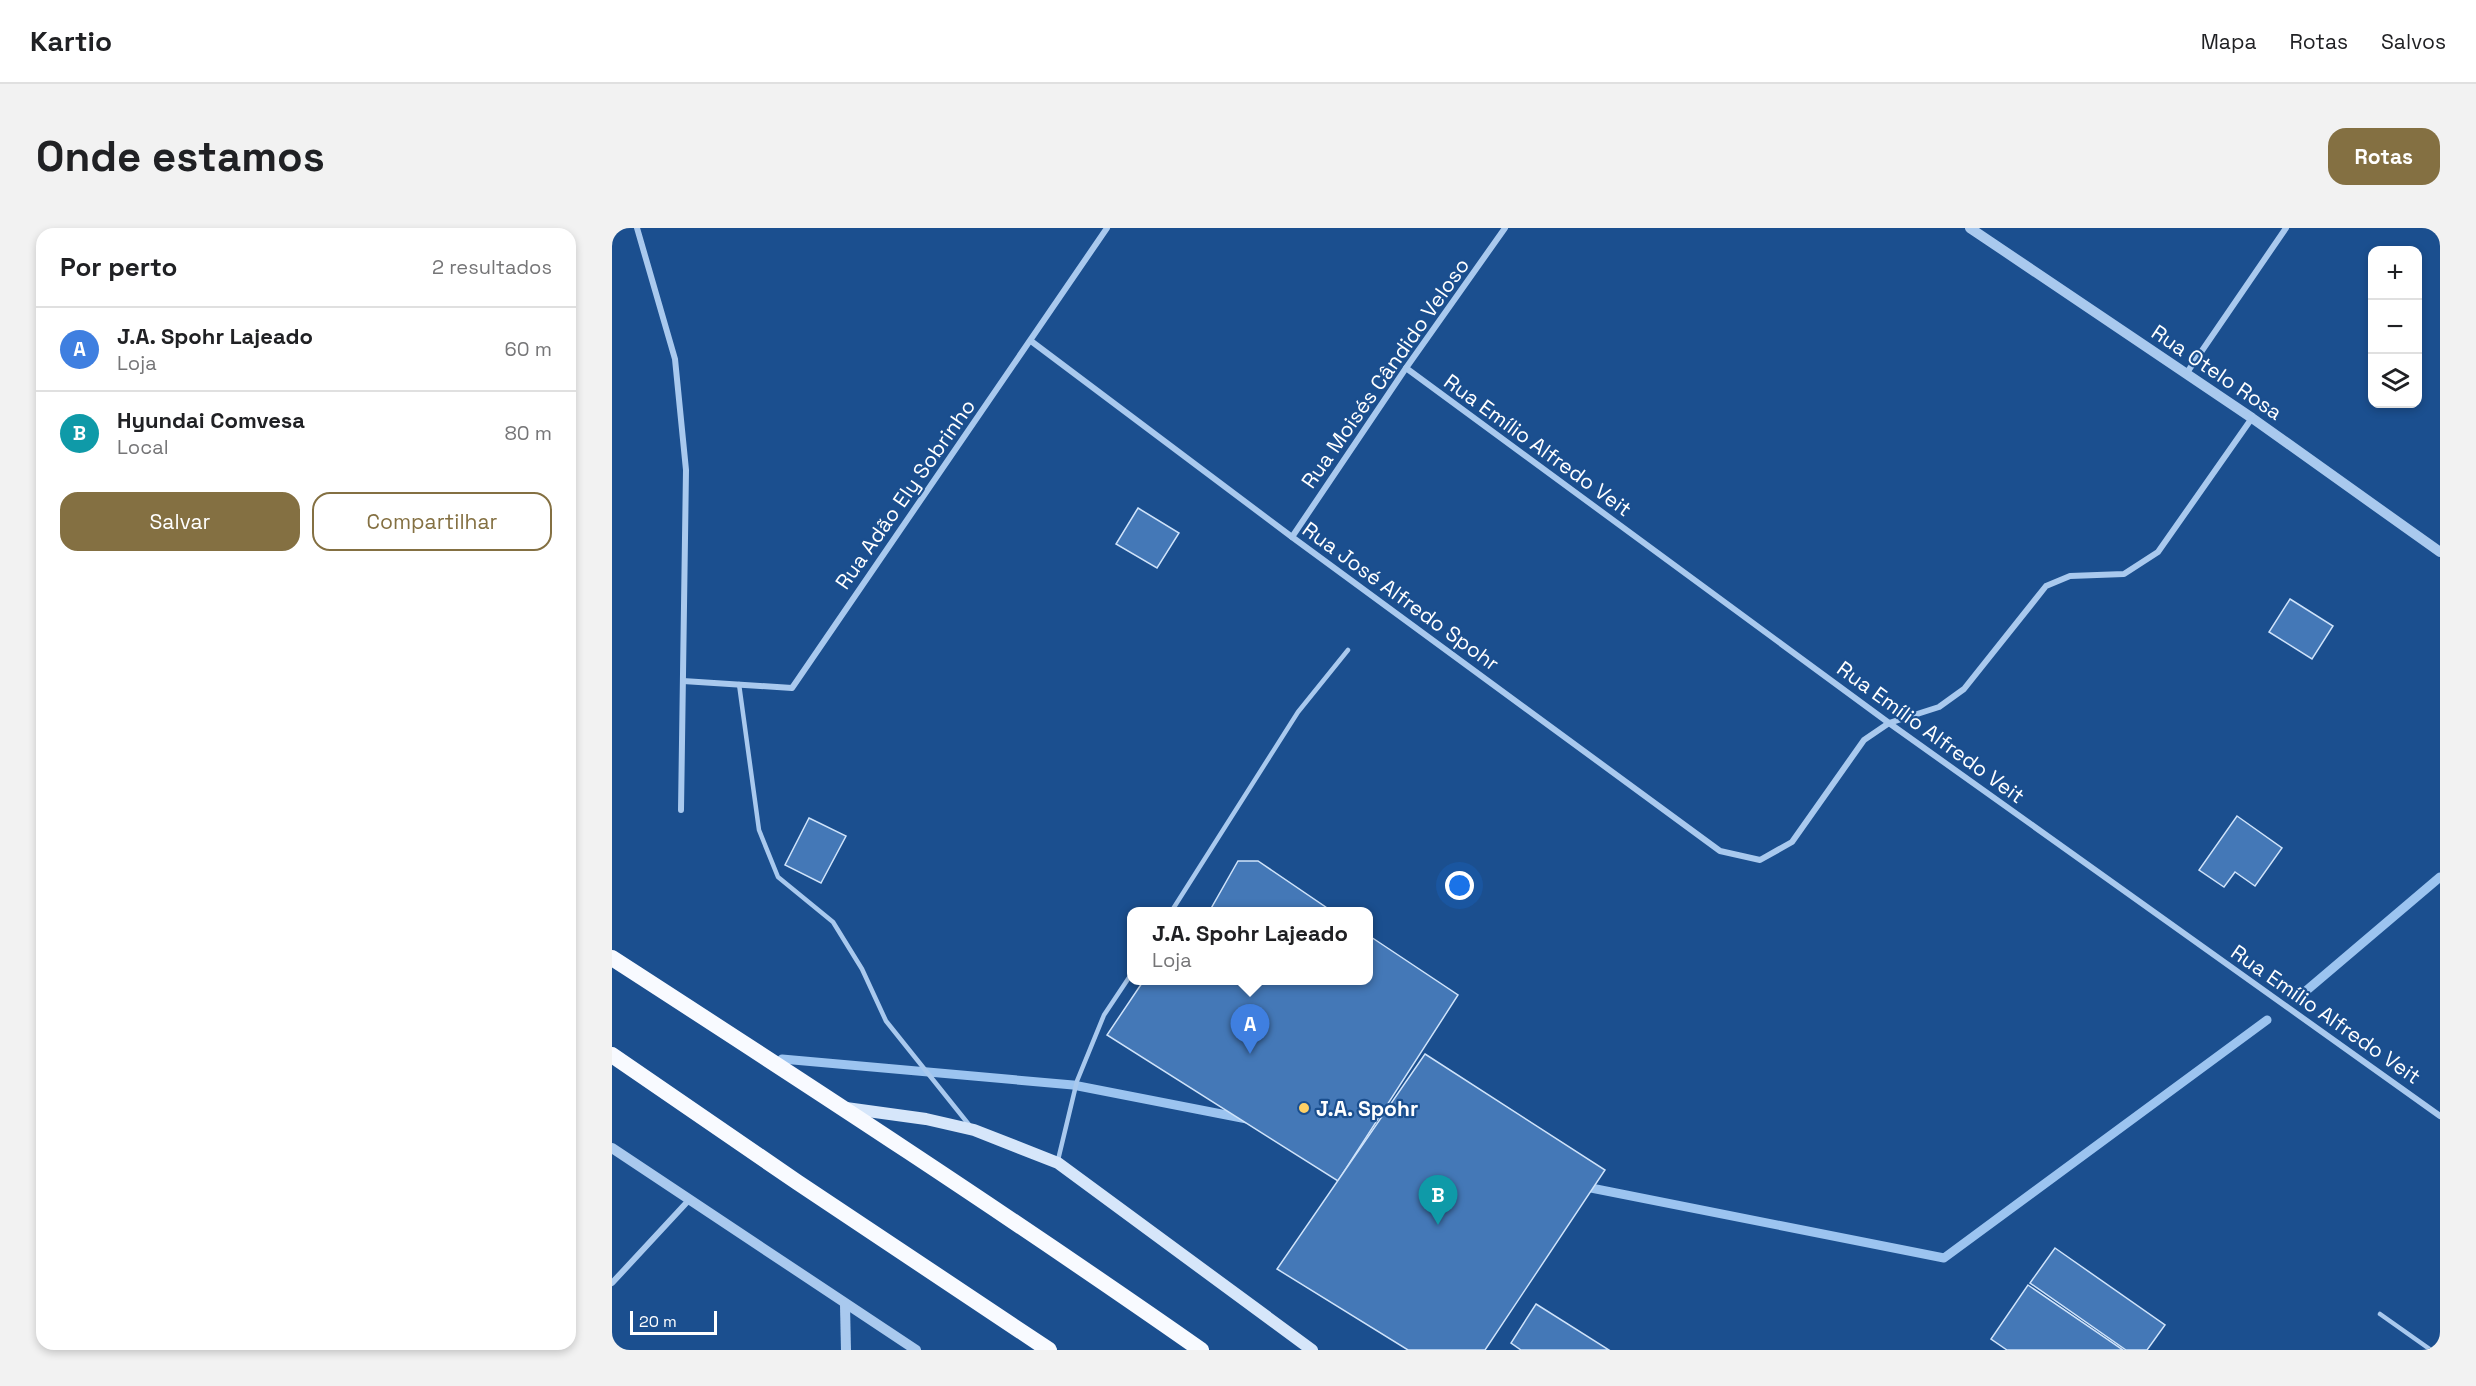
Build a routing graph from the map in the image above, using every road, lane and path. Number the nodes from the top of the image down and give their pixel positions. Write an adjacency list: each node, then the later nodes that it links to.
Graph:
1 (637, 228): 13 (street)
2 (1107, 228): 6 (street, Rua Adão Ely Sobrinho)
3 (1505, 228): 7 (street, Rua Moisés Cândido Veloso)
4 (1970, 228): 8 (street, Rua Otelo Rosa)
5 (2286, 228): 8 (street)
6 (1031, 340): 10 (street, Rua José Alfredo Spohr); 14 (street, Rua Adão Ely Sobrinho)
7 (1406, 368): 10 (street, Rua Moisés Cândido Veloso); 15 (street, Rua Emílio Alfredo Veit)
8 (2186, 374): 9 (street, Rua Otelo Rosa)
9 (2253, 418): 11 (street, Rua Otelo Rosa); 15 (street)
10 (1292, 537): 15 (street, Rua José Alfredo Spohr)
11 (2440, 552)
12 (1348, 650): 17 (lane)
13 (683, 681): 14 (street, Rua Adão Ely Sobrinho); 16 (street)
14 (739, 684): 23 (lane)
15 (1889, 723): 22 (street, Rua Emílio Alfredo Veit)
16 (681, 810)
17 (1174, 907)
18 (612, 958): 21 (highway)
19 (1127, 979): 25 (lane)
20 (612, 1055): 32 (highway)
21 (842, 1107): 23 (main road); 33 (highway)
22 (2440, 1116)
23 (974, 1130): 25 (main road)
24 (612, 1148): 26 (street)
25 (1058, 1163): 34 (main road)
26 (689, 1200): 27 (street); 28 (street)
27 (612, 1283)
28 (845, 1305): 30 (street); 31 (street)
29 (2380, 1314): 35 (lane)
30 (846, 1350)
31 (916, 1350)
32 (1049, 1350)
33 (1201, 1350)
34 (1312, 1350)
35 (2431, 1350)

